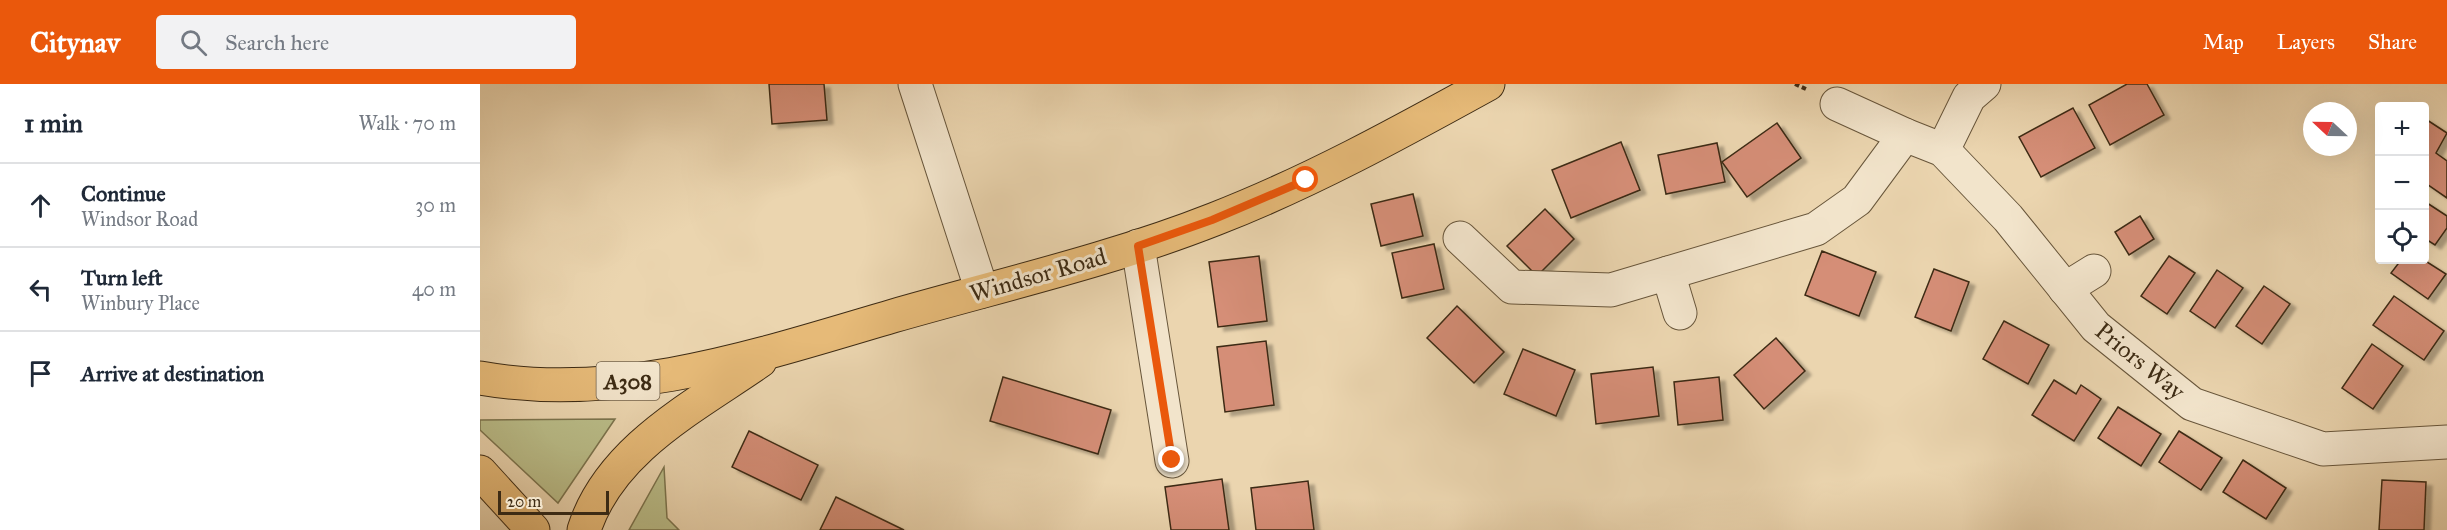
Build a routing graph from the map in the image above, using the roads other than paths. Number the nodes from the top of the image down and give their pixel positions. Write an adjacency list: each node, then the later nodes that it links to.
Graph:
1 (915, 84): 12 (street)
2 (1488, 84): 8 (main road, Windsor Road / A308)
3 (1984, 84): 6 (street)
4 (1837, 104): 5 (street, Priors Way)
5 (1905, 135): 6 (street, Priors Way); 10 (street)
6 (1943, 150): 11 (street, Priors Way)
7 (1460, 238): 10 (street)
8 (1138, 246): 12 (main road, Windsor Road / A308); 17 (street)
9 (2094, 270): 11 (street)
10 (1668, 273): 13 (street)
11 (2066, 289): 16 (street, Priors Way)
12 (982, 291): 14 (main road, Windsor Road / A308)
13 (1680, 313)
14 (774, 352): 15 (main road, Windsor Road / A308); 20 (main road, Windsor Road / A308)
15 (480, 378)
16 (2447, 442)
17 (1172, 460)
18 (480, 472): 19 (main road)
19 (533, 530)
20 (584, 530)

